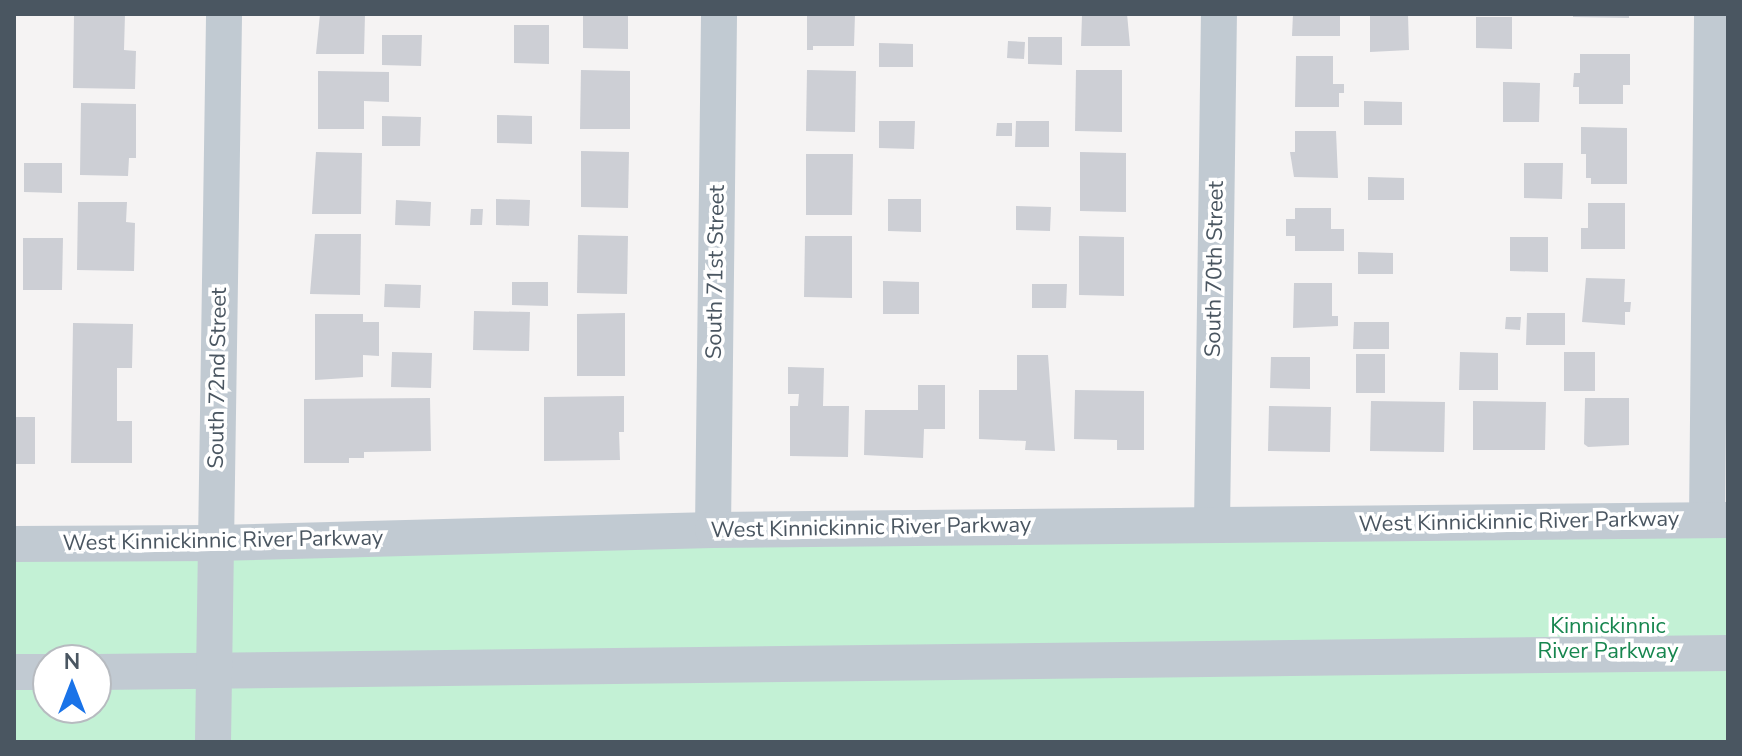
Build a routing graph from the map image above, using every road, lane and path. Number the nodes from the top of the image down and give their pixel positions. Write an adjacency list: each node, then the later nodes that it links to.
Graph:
1 (224, 14): 8 (street, South 72nd Street)
2 (719, 14): 7 (street, South 71st Street)
3 (1219, 14): 6 (street, South 70th Street)
4 (1712, 14): 5 (street)
5 (1717, 520): 6 (street, West Kinnickinnic River Parkway)
6 (1212, 525): 7 (street, West Kinnickinnic River Parkway)
7 (713, 530): 8 (street, West Kinnickinnic River Parkway)
8 (215, 543): 9 (street, West Kinnickinnic River Parkway); 11 (street, South 72nd Street)
9 (14, 544)
10 (1728, 653): 11 (street)
11 (214, 670): 12 (street); 13 (street, South 72nd Street)
12 (112, 672)
13 (213, 742)

